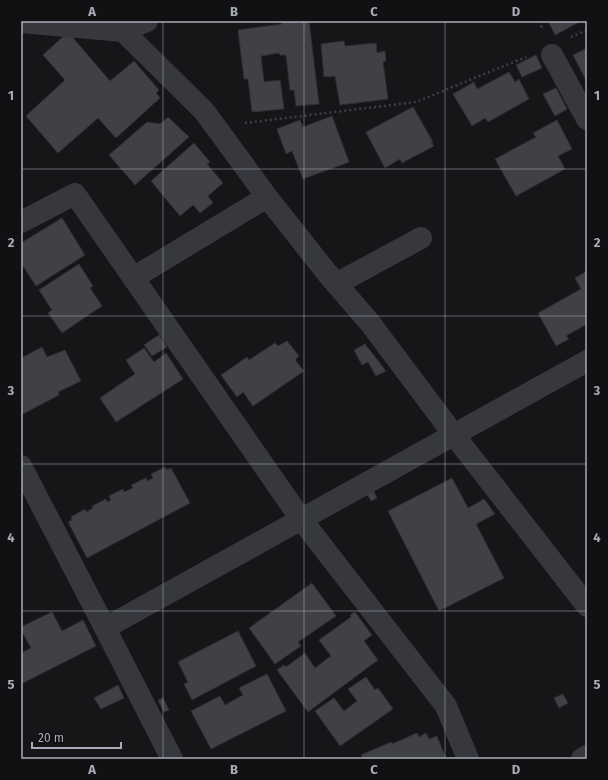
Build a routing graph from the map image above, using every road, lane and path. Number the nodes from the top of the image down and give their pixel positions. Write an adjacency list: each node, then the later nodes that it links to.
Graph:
1 (147, 21): 3 (street)
2 (21, 22): 3 (street)
3 (114, 27): 7 (street)
4 (552, 55): 6 (street)
5 (528, 56): 7 (path)
6 (587, 119)
7 (215, 127): 8 (street)
8 (267, 198): 11 (street); 12 (street)
9 (21, 222): 11 (street)
10 (421, 238): 12 (street)
11 (133, 278): 16 (street)
12 (336, 284): 14 (street)
13 (587, 360): 14 (street)
14 (454, 435): 16 (street); 17 (street)
15 (21, 466): 18 (street)
16 (301, 519): 18 (street); 21 (street)
17 (587, 606)
18 (105, 628): 20 (street)
19 (587, 756): 22 (street)
20 (172, 759)
21 (468, 759)
22 (582, 759)

